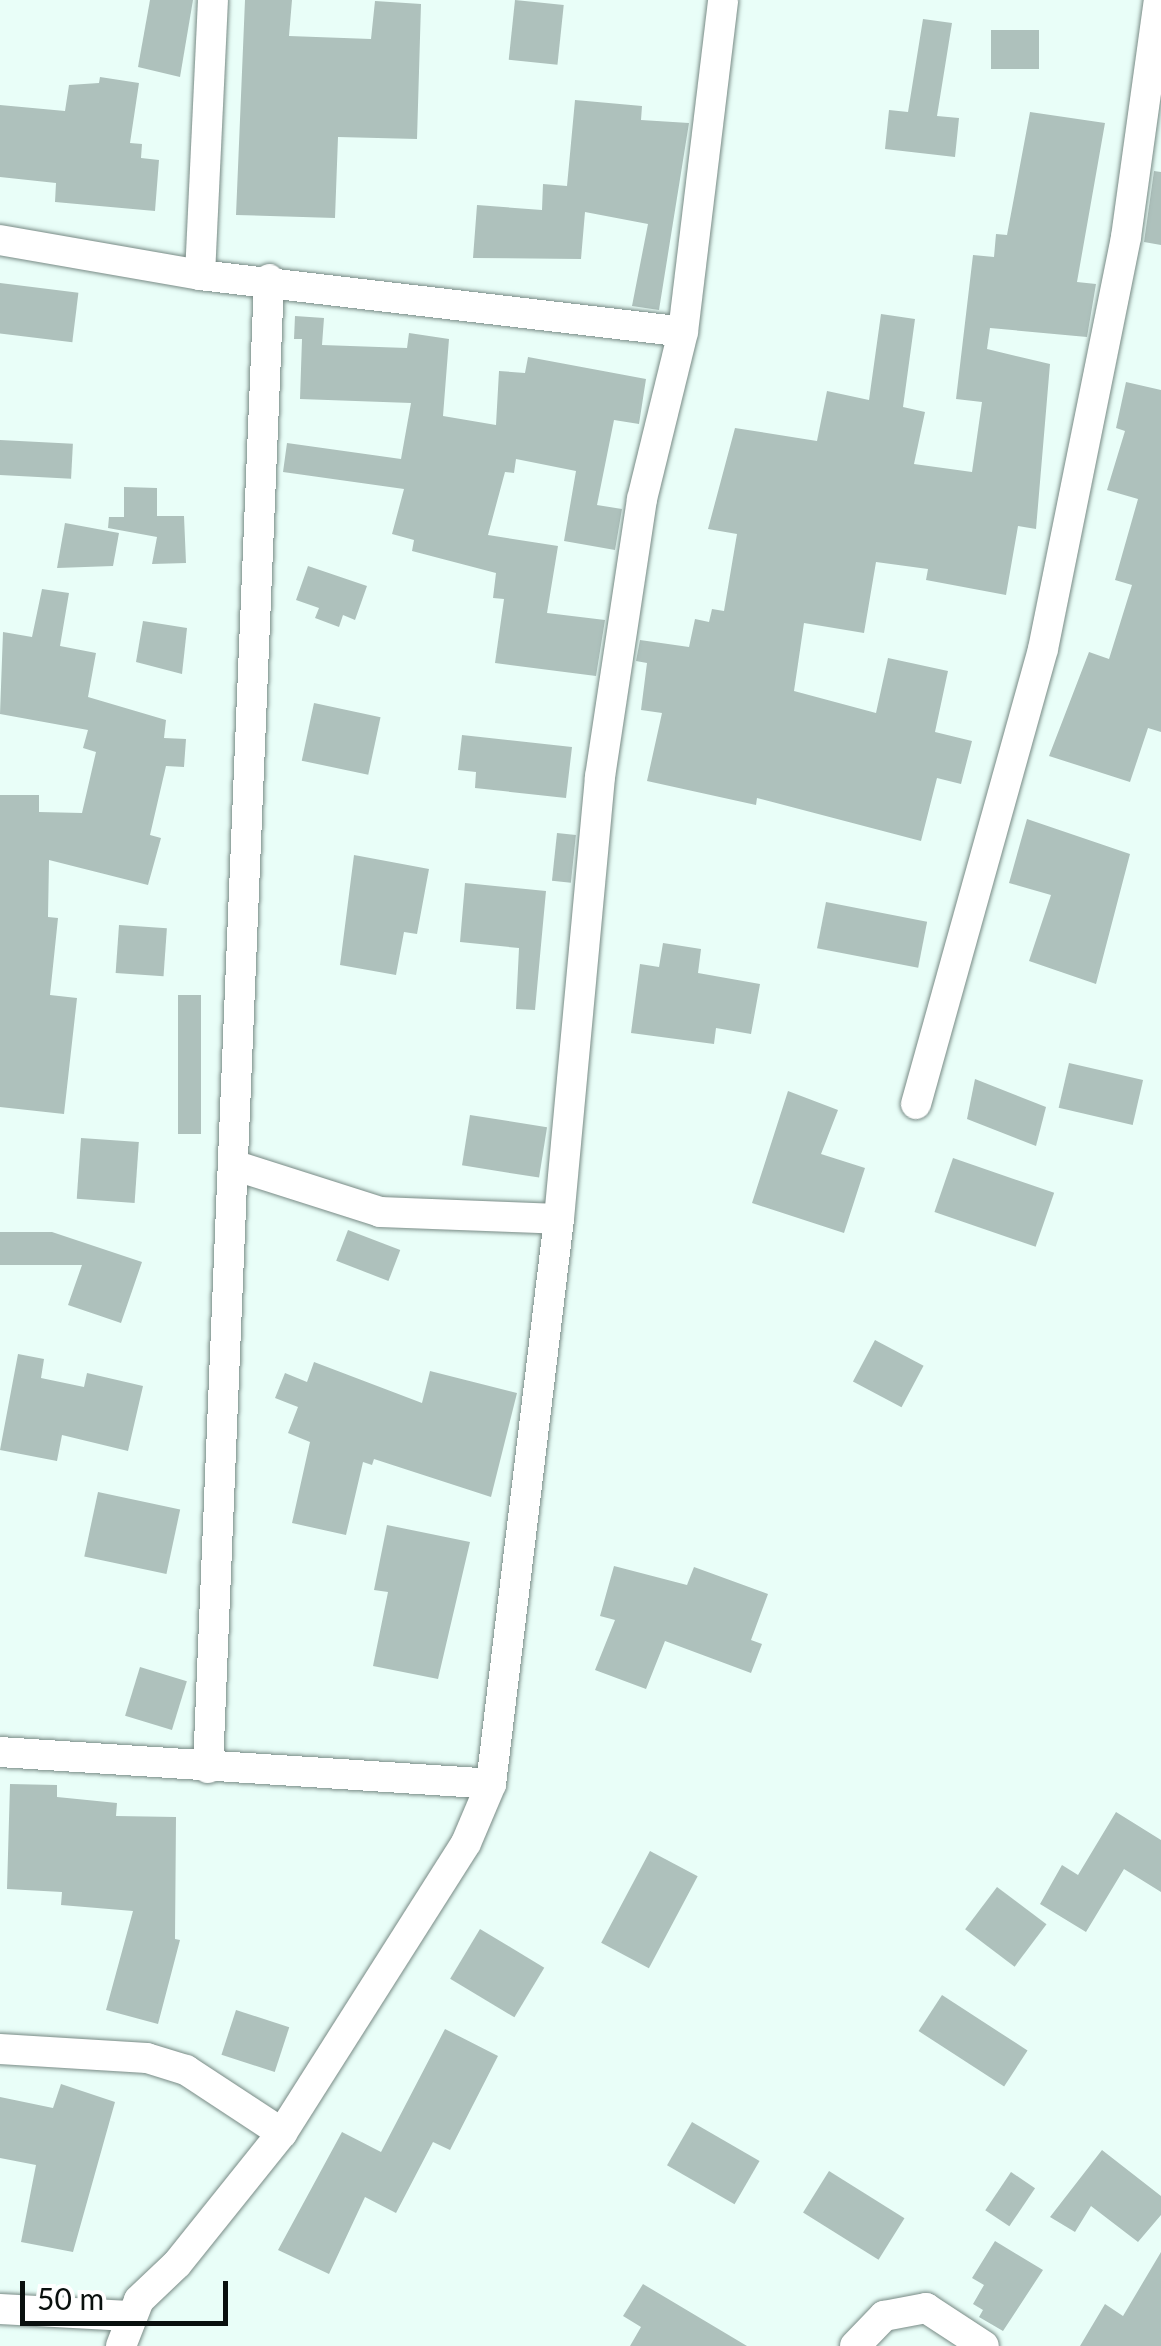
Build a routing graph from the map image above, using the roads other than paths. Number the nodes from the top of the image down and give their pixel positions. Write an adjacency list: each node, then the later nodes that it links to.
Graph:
1 (212, 0): 5 (street)
2 (723, 0): 7 (street)
3 (1159, 0): 8 (street)
4 (0, 240): 5 (street)
5 (200, 275): 6 (street)
6 (269, 279): 7 (street); 9 (street)
7 (683, 332): 10 (street)
8 (916, 1104)
9 (233, 1165): 10 (street); 12 (street)
10 (559, 1219): 13 (street)
11 (0, 1752): 12 (street)
12 (208, 1768): 13 (street)
13 (492, 1784): 15 (street)
14 (0, 2048): 15 (street)
15 (282, 2133): 17 (street)
16 (0, 2309): 17 (street)
17 (130, 2316): 18 (street)
18 (121, 2346)
19 (855, 2346): 20 (street)
20 (984, 2346)

